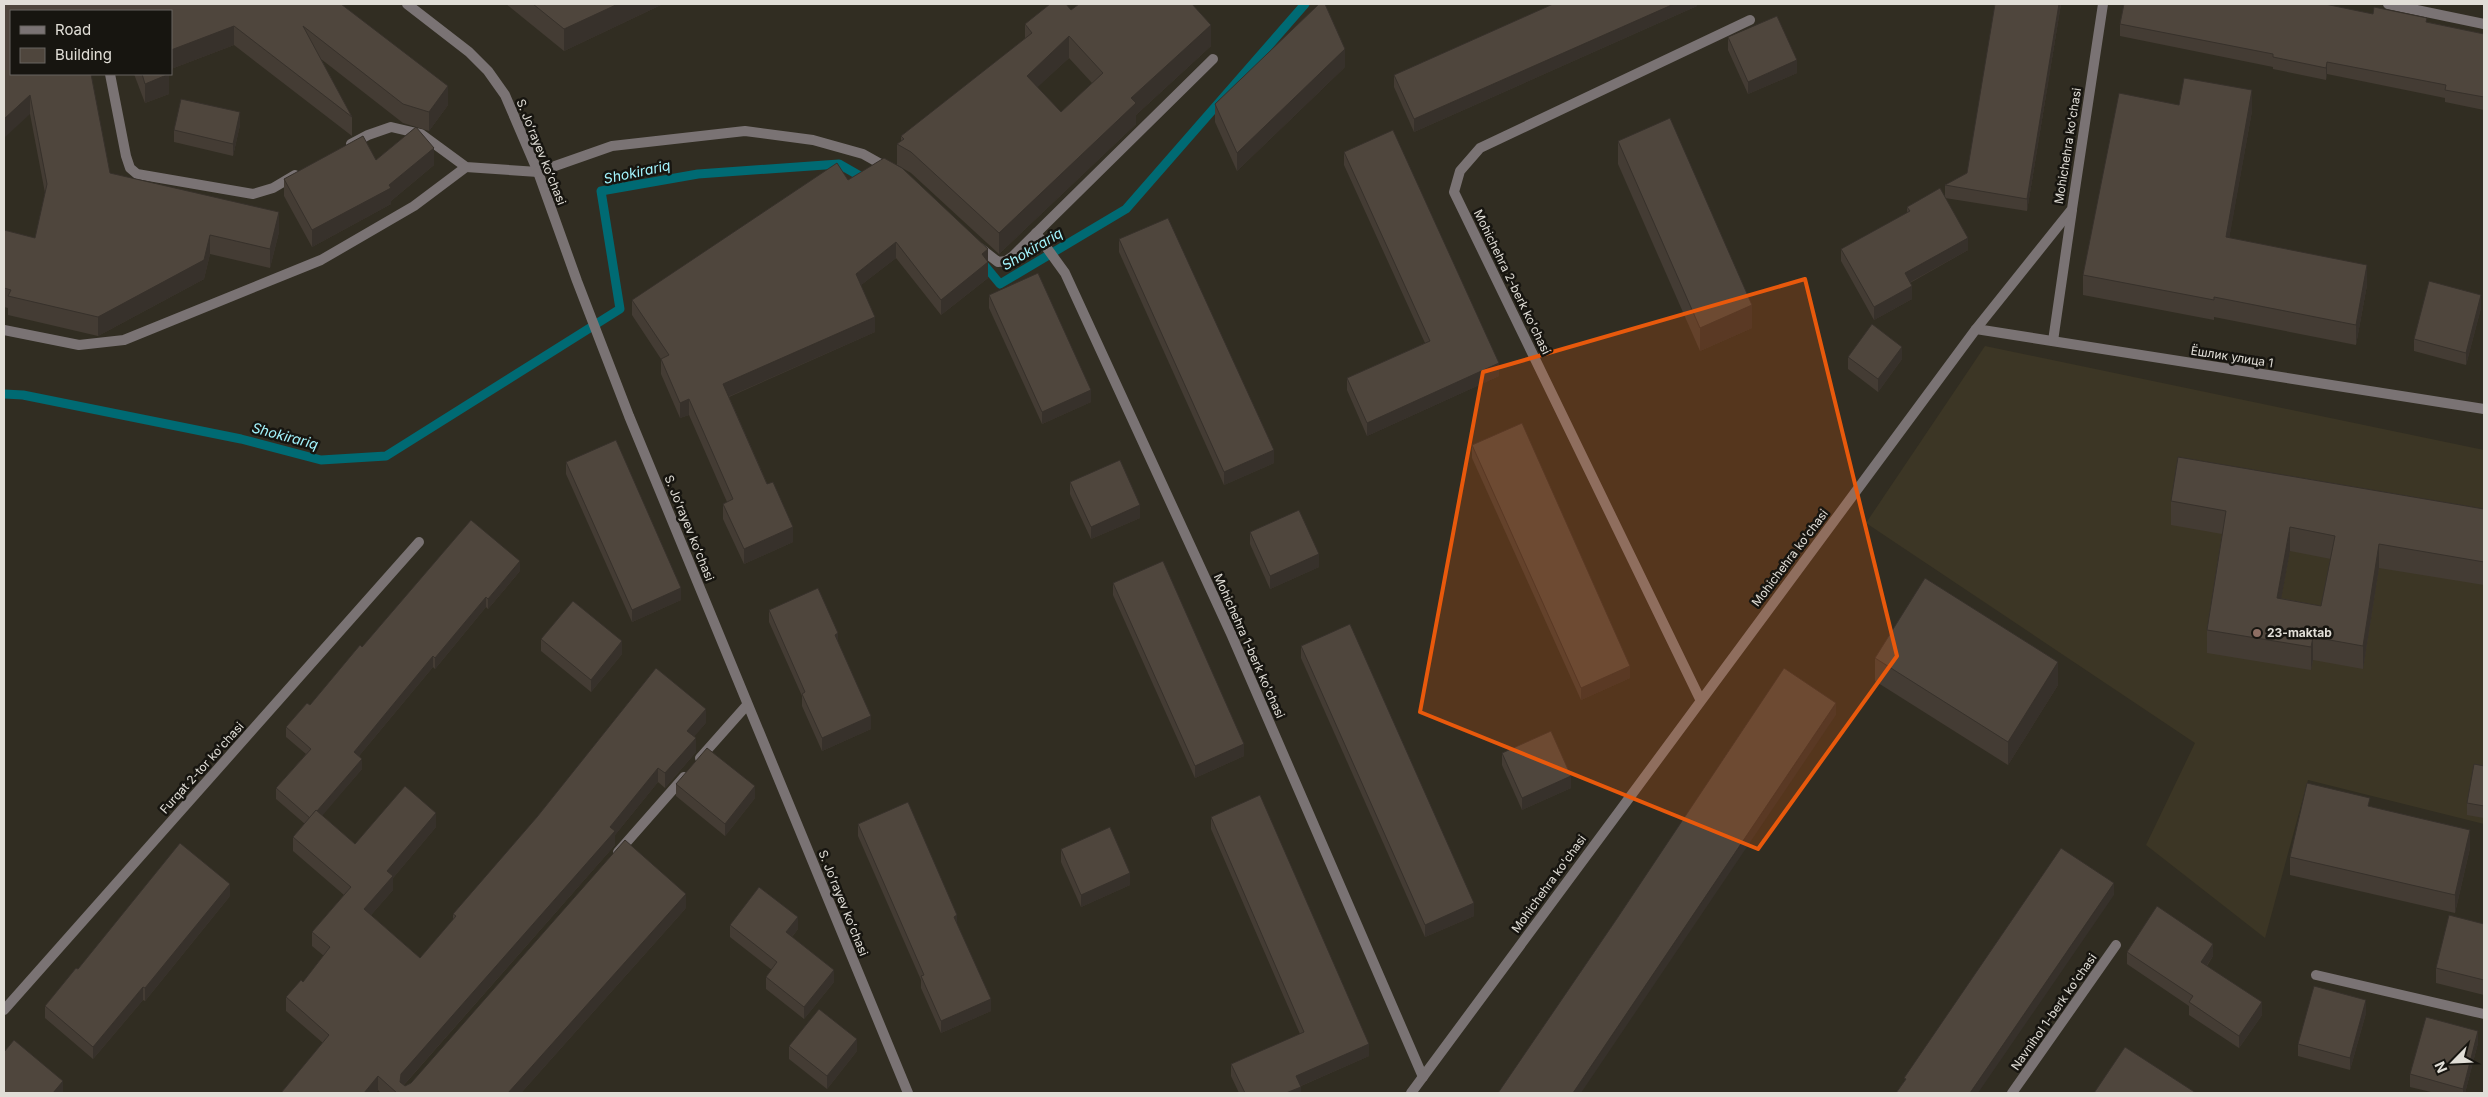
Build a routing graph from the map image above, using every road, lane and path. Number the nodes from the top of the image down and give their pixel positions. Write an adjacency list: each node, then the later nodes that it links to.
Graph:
1 (407, 4): 11 (street, S. Joʻrayev koʻchasi)
2 (2103, 4): 13 (street, Mohichehra ko'chasi)
3 (2388, 4): 5 (street)
4 (1750, 20): 21 (street, Mohichehra 2-berk ko'chasi)
5 (2484, 24)
6 (1213, 59): 14 (street)
7 (110, 75): 10 (street)
8 (342, 149): 9 (street)
9 (466, 167): 11 (street); 17 (street)
10 (307, 168)
11 (538, 172): 12 (street); 22 (street, S. Joʻrayev koʻchasi)
12 (897, 174)
13 (2072, 209): 16 (street, Mohichehra ko'chasi); 18 (street)
14 (1036, 233): 15 (street); 28 (street, Mohichehra 1-berk ko'chasi)
15 (974, 243)
16 (1976, 329): 18 (street, Ёшлик улица 1); 21 (street, Mohichehra ko'chasi)
17 (4, 330)
18 (2052, 341): 19 (street, Ёшлик улица 1)
19 (2484, 410)
20 (420, 542): 26 (street, Furqat 2-tor ko'chasi)
21 (1700, 699): 28 (street, Mohichehra ko'chasi)
22 (748, 704): 23 (street); 29 (street, S. Joʻrayev koʻchasi)
23 (610, 862)
24 (2116, 944): 31 (street, Navnihol 1-berk ko'chasi)
25 (2316, 975): 27 (street)
26 (4, 1010)
27 (2484, 1014)
28 (1423, 1077): 30 (street, Mohichehra ko'chasi)
29 (908, 1093)
30 (1410, 1093)
31 (2012, 1093)

